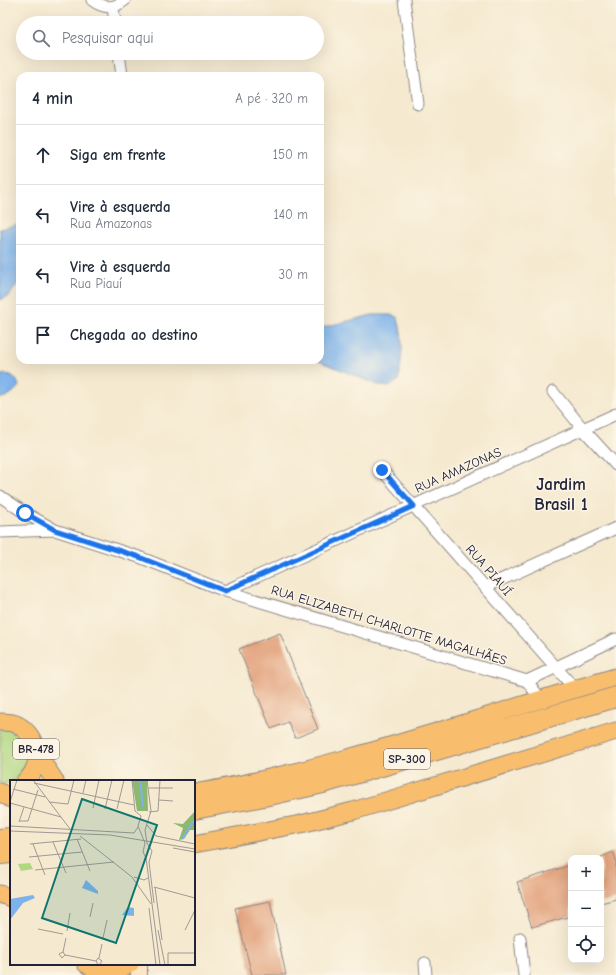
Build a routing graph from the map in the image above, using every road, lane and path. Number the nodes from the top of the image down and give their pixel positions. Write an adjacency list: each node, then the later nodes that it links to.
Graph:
1 (92, 0): 4 (street)
2 (125, 0): 4 (street)
3 (404, 0): 8 (street)
4 (113, 7): 5 (street)
5 (114, 16)
6 (120, 60): 7 (street)
7 (121, 72)
8 (418, 104)
9 (553, 392): 11 (street)
10 (616, 414): 11 (street, RUA AMAZONAS)
11 (583, 429): 12 (street); 15 (street, RUA AMAZONAS)
12 (616, 465)
13 (382, 470): 15 (street, RUA PIAUÍ)
14 (0, 496): 17 (street, RUA ELIZABETH CHARLOTTE MAGALHÃES)
15 (414, 506): 19 (street, RUA PIAUÍ); 20 (street, RUA AMAZONAS)
16 (616, 528): 19 (street)
17 (55, 530): 18 (street); 20 (street, RUA ELIZABETH CHARLOTTE MAGALHÃES)
18 (0, 532)
19 (486, 587): 22 (street, RUA PIAUÍ)
20 (225, 591): 24 (street, RUA ELIZABETH CHARLOTTE MAGALHÃES)
21 (616, 640): 22 (street)
22 (556, 667): 24 (street); 25 (street, RUA PIAUÍ)
23 (616, 677): 25 (main road)
24 (527, 681): 27 (street)
25 (575, 689): 27 (main road)
26 (616, 697): 40 (highway, SP-300)
27 (540, 700): 38 (main road)
28 (0, 708): 31 (main road)
29 (616, 711): 41 (highway, SP-300)
30 (0, 722): 31 (main road)
31 (18, 725): 33 (main road, BR-478)
32 (616, 732): 44 (main road)
33 (34, 742): 34 (main road, BR-478); 35 (main road)
34 (28, 780)
35 (54, 780)
36 (10, 789): 37 (main road)
37 (0, 791): 39 (main road)
38 (195, 793)
39 (10, 798)
40 (195, 809)
41 (195, 822)
42 (10, 838): 43 (highway)
43 (0, 839)
44 (195, 844)
45 (10, 853): 46 (highway)
46 (0, 854)
47 (0, 894): 48 (main road)
48 (10, 898)
49 (520, 938): 56 (street)
50 (425, 963): 55 (street)
51 (85, 965): 54 (main road)
52 (87, 965): 53 (main road)
53 (128, 965)
54 (90, 975)
55 (426, 975)
56 (524, 975)

